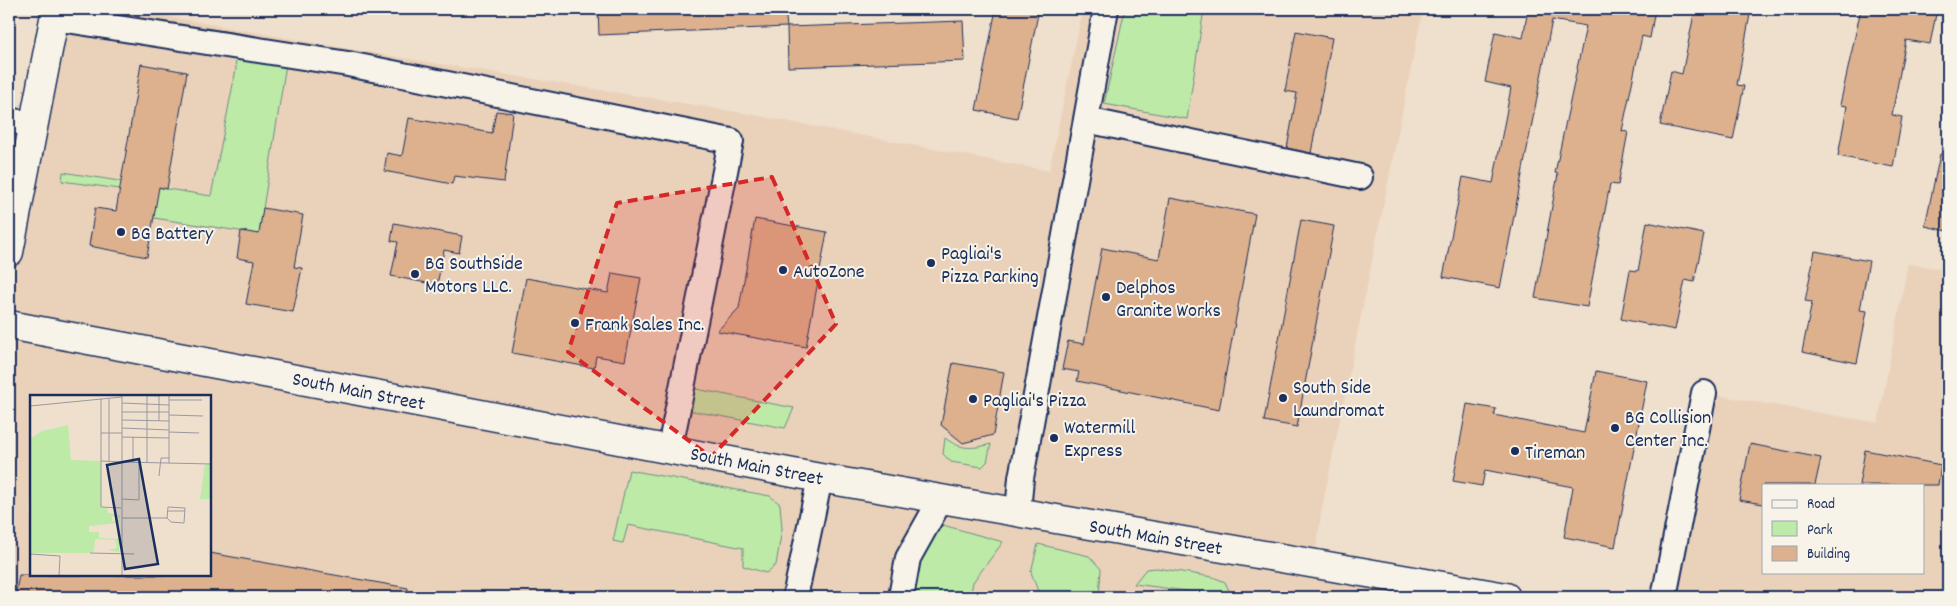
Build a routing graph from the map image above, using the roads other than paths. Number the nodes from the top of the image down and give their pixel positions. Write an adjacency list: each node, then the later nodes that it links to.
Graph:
1 (1106, 9): 3 (street)
2 (55, 14): 4 (main road); 9 (street)
3 (1086, 120): 5 (street); 12 (street)
4 (21, 122): 6 (main road)
5 (1360, 177)
6 (9, 252)
7 (9, 325): 9 (main road, South Main Street)
8 (1704, 393): 16 (street)
9 (670, 448): 10 (main road, South Main Street)
10 (820, 478): 11 (main road, South Main Street); 13 (street)
11 (941, 499): 12 (main road, South Main Street); 14 (street)
12 (1018, 512): 15 (main road, South Main Street)
13 (795, 597)
14 (901, 597)
15 (1506, 597)
16 (1664, 597)

